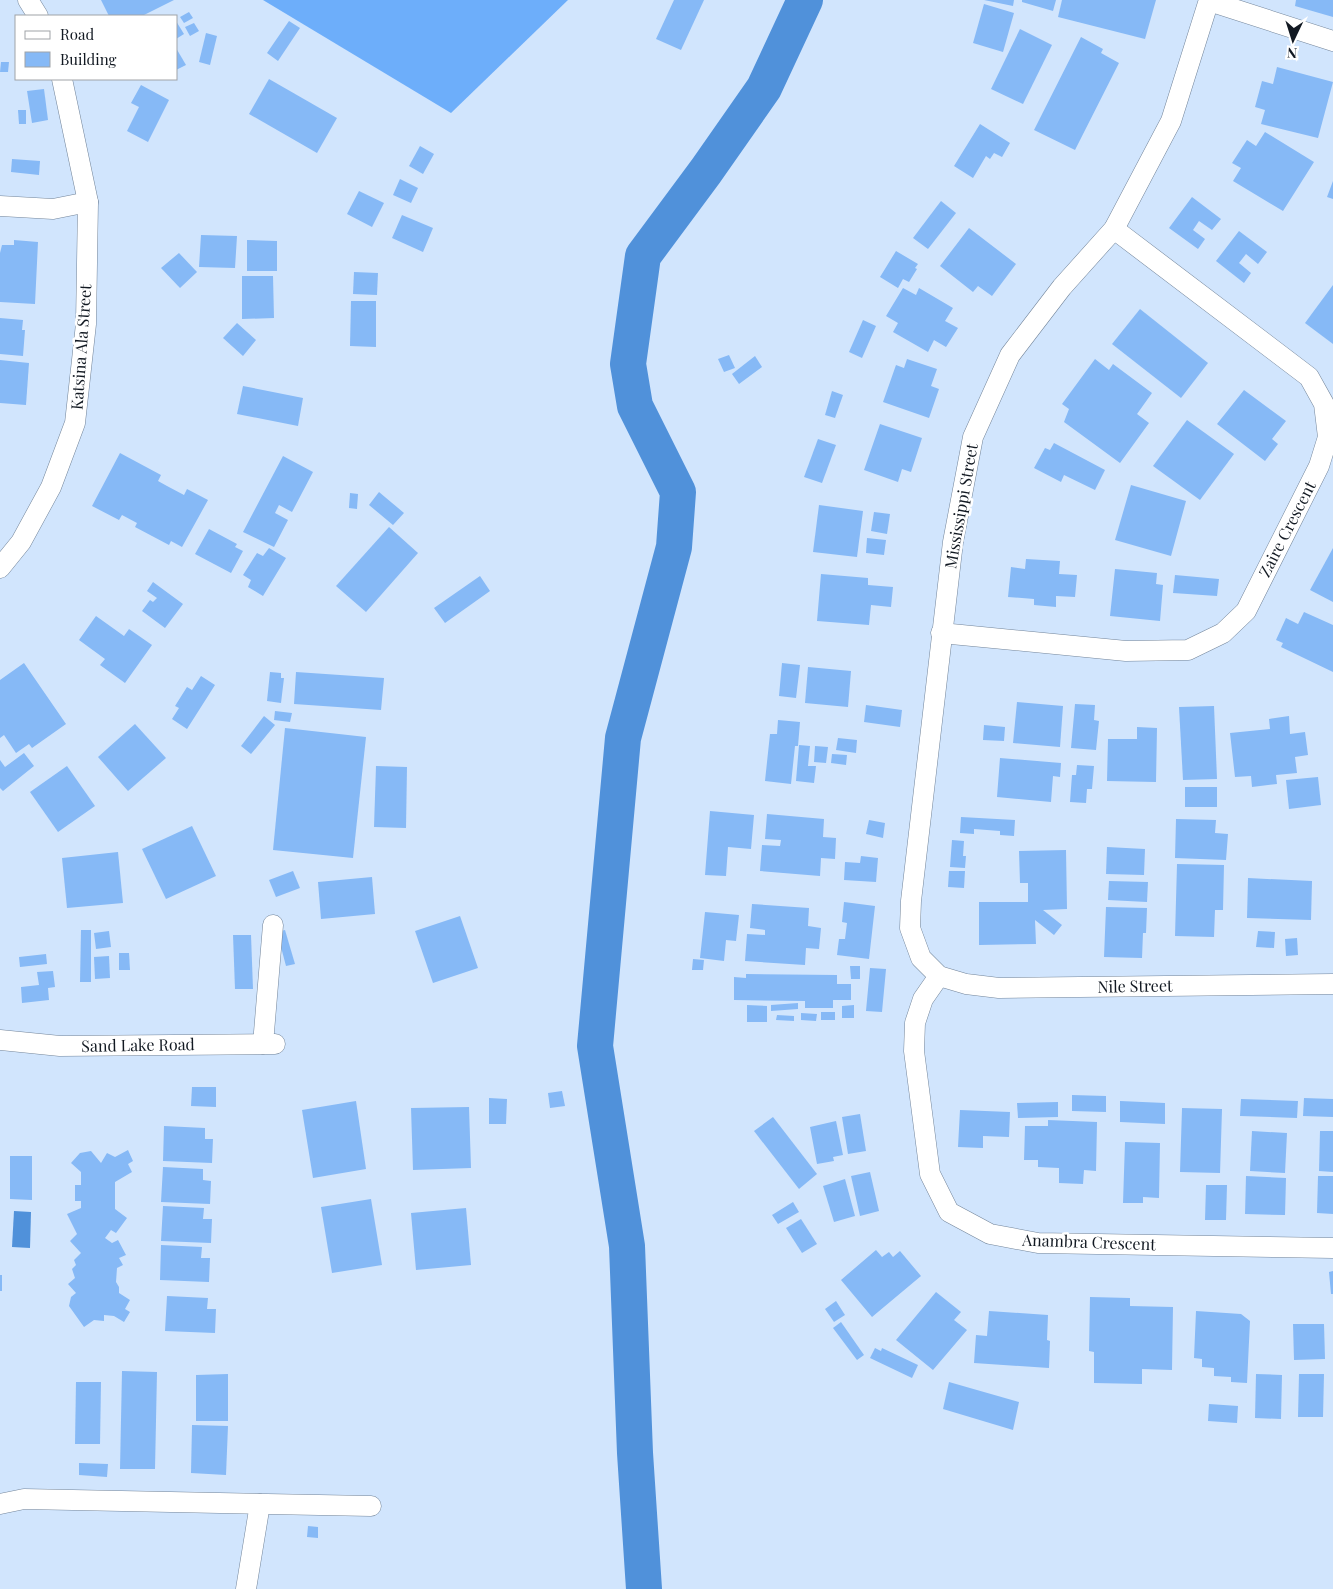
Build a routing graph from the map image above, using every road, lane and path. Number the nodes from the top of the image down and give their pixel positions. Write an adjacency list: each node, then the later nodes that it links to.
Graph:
1 (28, 0): 3 (street)
2 (1209, 0): 4 (street); 8 (street, Mississippi Street)
3 (37, 15)
4 (1333, 41)
5 (62, 80): 6 (street, Katsina Ala Street)
6 (88, 202): 7 (street); 9 (street, Katsina Ala Street)
7 (0, 206)
8 (1114, 229): 10 (street, Mississippi Street); 10 (street, Zaire Crescent)
9 (0, 568)
10 (941, 633): 12 (street, Mississippi Street)
11 (273, 925): 14 (street, Sand Lake Road)
12 (939, 976): 13 (street, Nile Street); 15 (street, Anambra Crescent)
13 (1333, 984)
14 (0, 1040)
15 (1333, 1248)
16 (0, 1504): 17 (street)
17 (260, 1504): 18 (street); 19 (street)
18 (371, 1506)
19 (246, 1589)

